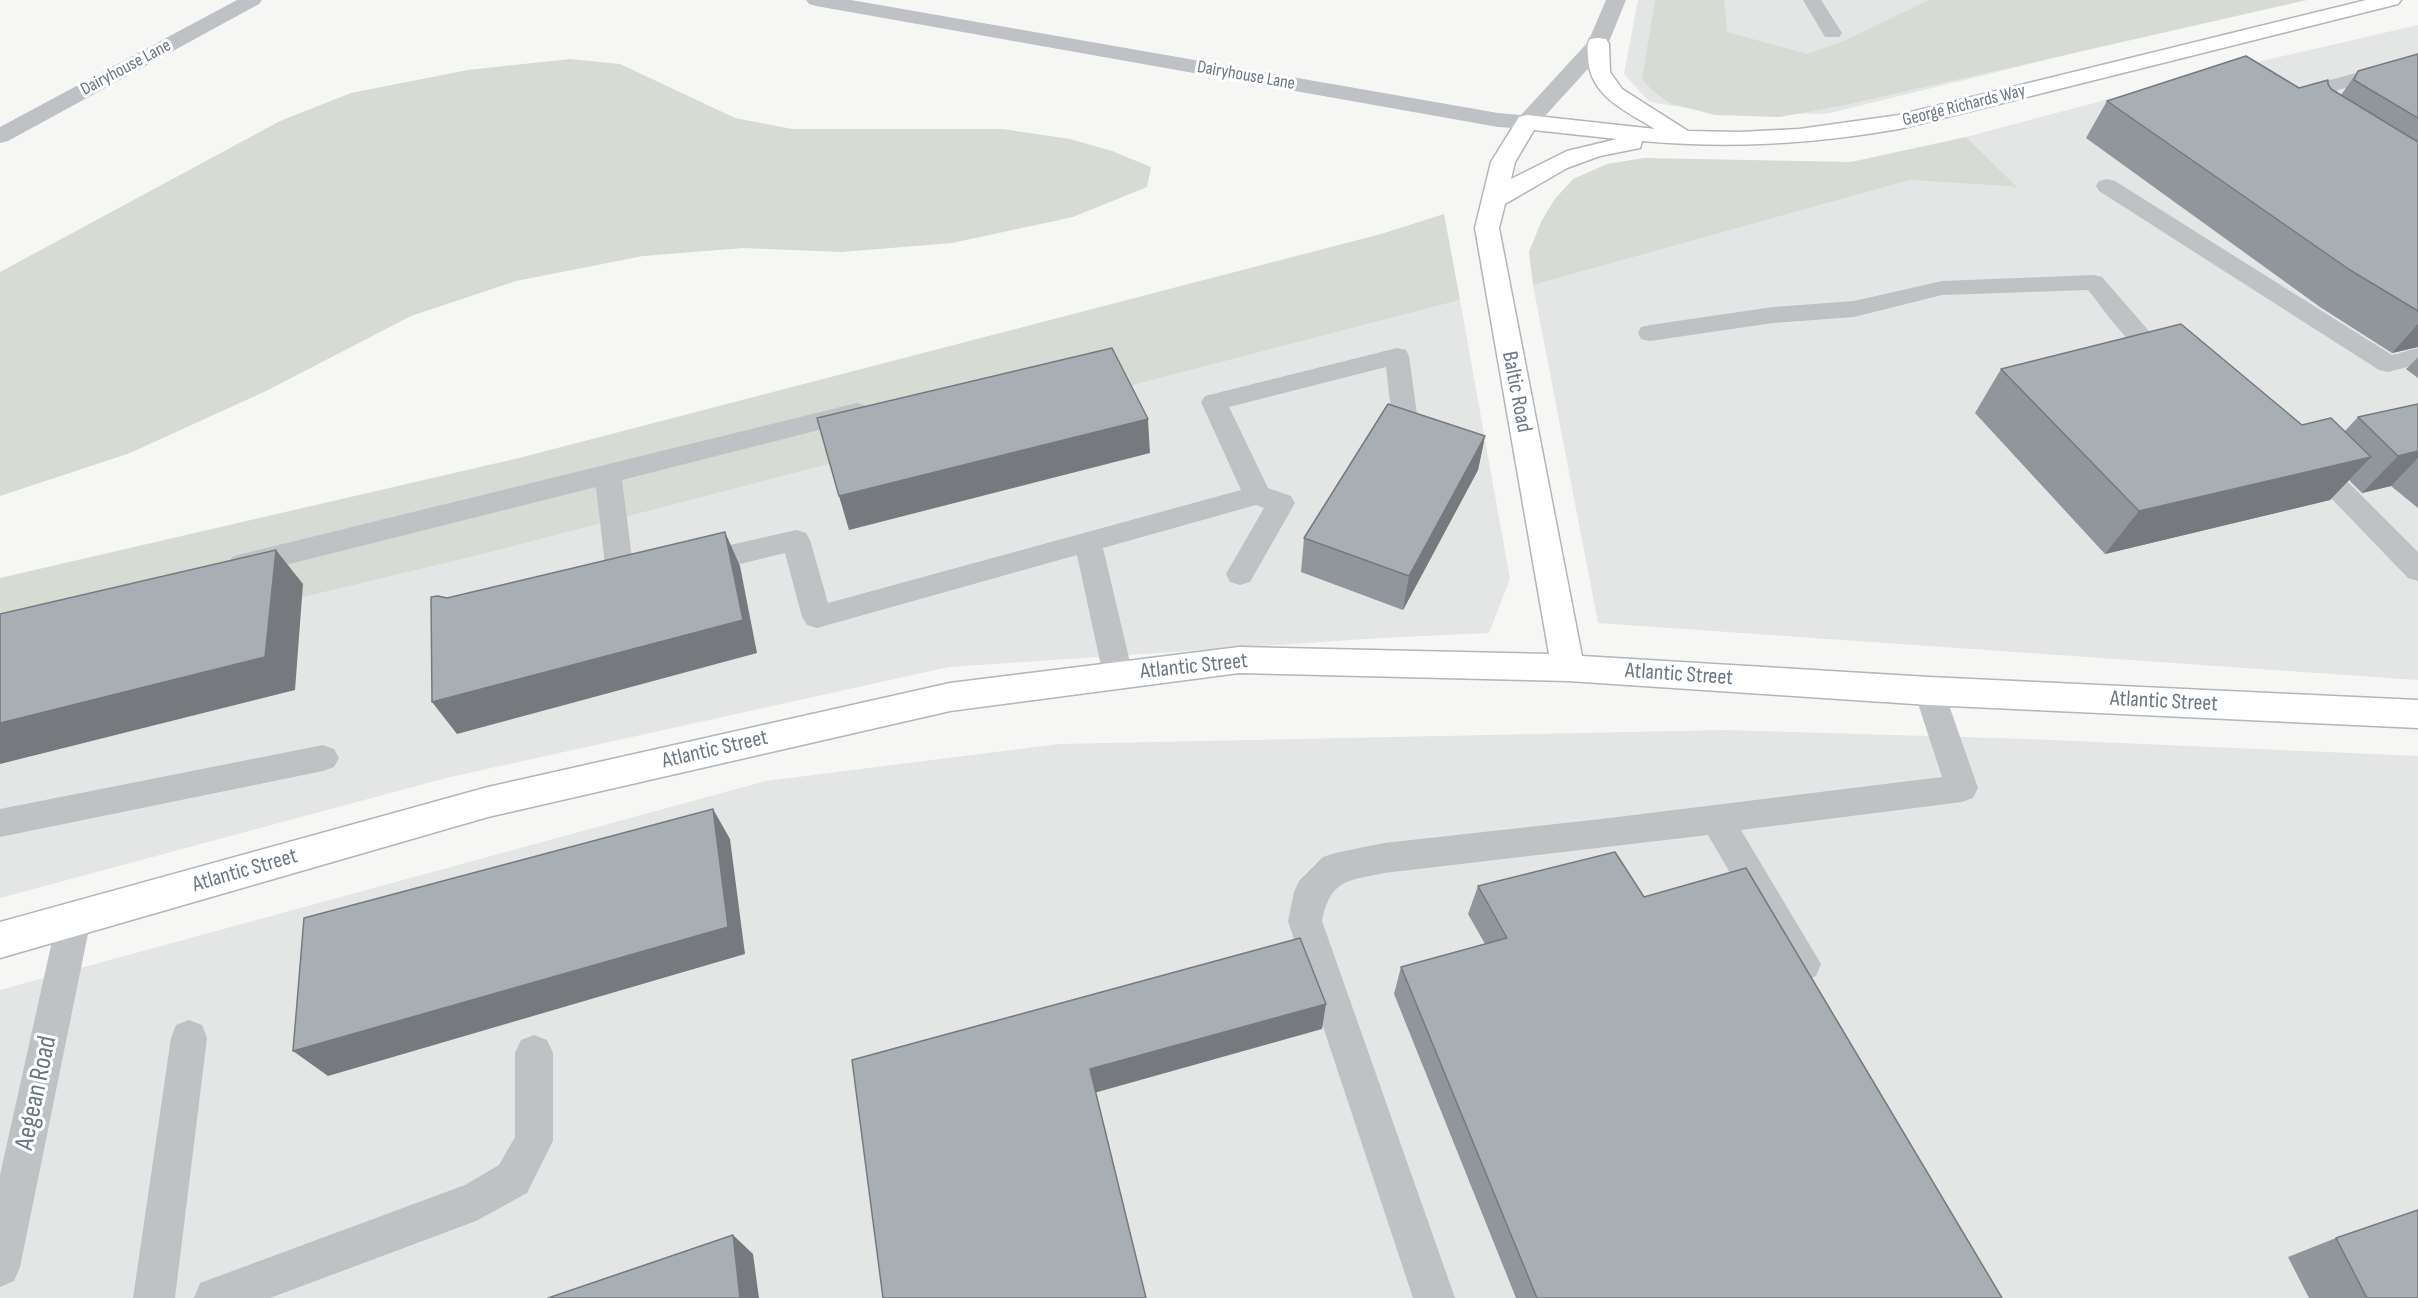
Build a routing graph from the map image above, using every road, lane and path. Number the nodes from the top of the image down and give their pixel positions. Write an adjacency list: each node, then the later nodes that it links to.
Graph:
1 (252, 0): 11 (street, Dairyhouse Lane)
2 (816, 0): 9 (street, Dairyhouse Lane)
3 (1616, 0): 7 (street)
4 (1812, 0): 6 (lane)
5 (2391, 0): 12 (street, George Richards Way)
6 (1832, 33)
7 (1598, 44): 9 (street); 12 (street)
8 (2418, 62): 10 (lane)
9 (1527, 122): 12 (street, George Richards Way); 14 (street, Baltic Road)
10 (2333, 131)
11 (0, 136)
12 (1684, 137): 14 (street)
13 (2107, 186): 16 (lane)
14 (1493, 201): 27 (street, Baltic Road)
15 (1650, 333): 17 (lane)
16 (2418, 356)
17 (2187, 367)
18 (877, 407): 21 (lane)
19 (1406, 429): 22 (lane)
20 (2299, 448): 24 (lane)
21 (608, 476): 23 (lane); 25 (lane)
22 (1257, 495): 23 (lane); 26 (lane)
23 (1088, 542): 28 (lane)
24 (2418, 570)
25 (220, 571)
26 (1240, 574)
27 (1568, 668): 28 (street, Atlantic Street); 29 (street, Atlantic Street)
28 (1118, 675): 34 (street, Atlantic Street)
29 (1929, 691): 30 (street, Atlantic Street); 32 (lane)
30 (2418, 714)
31 (323, 758): 33 (lane)
32 (1717, 820): 36 (lane); 42 (lane)
33 (0, 823)
34 (74, 919): 35 (street, Atlantic Street); 39 (lane, Aegean Road)
35 (0, 940)
36 (1820, 993)
37 (189, 1038): 40 (lane)
38 (534, 1053): 41 (lane)
39 (0, 1267)
40 (154, 1298)
41 (215, 1298)
42 (1434, 1298)

